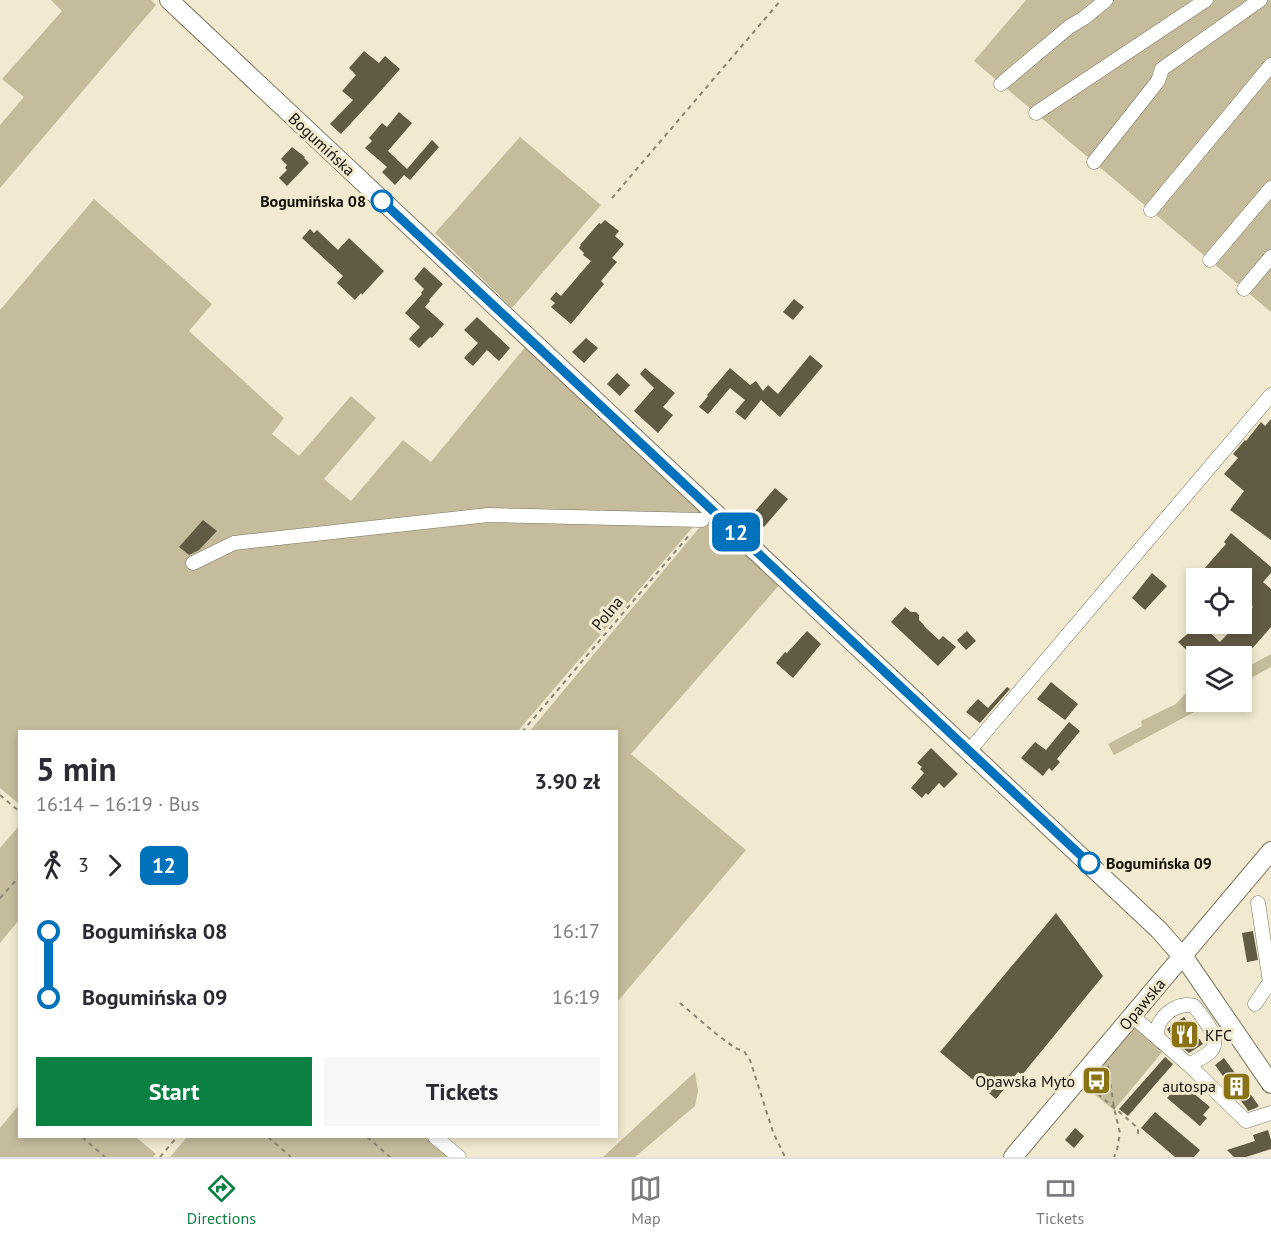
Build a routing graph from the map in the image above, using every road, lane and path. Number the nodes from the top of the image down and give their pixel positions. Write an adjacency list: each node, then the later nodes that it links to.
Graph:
1 (169, 0): 20 (main road, Bogumińska)
2 (781, 0): 11 (path)
3 (1106, 0): 7 (street)
4 (1206, 0): 8 (street)
5 (1260, 0): 9 (street)
6 (1271, 65): 12 (street)
7 (1001, 84)
8 (1036, 113)
9 (1094, 162)
10 (1271, 188): 14 (street)
11 (612, 198)
12 (1150, 210)
13 (1271, 257): 15 (street)
14 (1210, 260)
15 (1245, 289)
16 (1271, 395): 20 (street)
17 (702, 520): 18 (street); 19 (path, Polna)
18 (193, 563)
19 (524, 730)
20 (969, 751): 27 (main road, Bogumińska)
21 (0, 795): 22 (path)
22 (18, 810)
23 (1271, 851): 27 (main road, Opawska)
24 (18, 878): 25 (path)
25 (0, 898)
26 (1258, 903): 28 (street)
27 (1182, 956): 30 (main road, Opawska); 35 (main road, Bogumińska)
28 (1271, 1000)
29 (680, 1003): 49 (path)
30 (1132, 1016): 31 (street); 32 (main road, Opawska)
31 (1157, 1037): 33 (street); 33 (street)
32 (1105, 1048): 34 (main road, Opawska); 36 (path)
33 (1189, 1065): 37 (street)
34 (1079, 1079): 36 (path); 50 (main road, Opawska)
35 (1271, 1084)
36 (1114, 1108): 38 (path); 51 (path)
37 (1271, 1113)
38 (1138, 1134)
39 (83, 1138): 44 (path)
40 (176, 1138): 45 (path)
41 (269, 1138): 46 (path)
42 (368, 1138): 47 (path)
43 (436, 1138): 48 (street)
44 (105, 1157)
45 (160, 1157)
46 (291, 1157)
47 (390, 1157)
48 (459, 1157)
49 (785, 1157)
50 (1013, 1157)
51 (1114, 1157)

